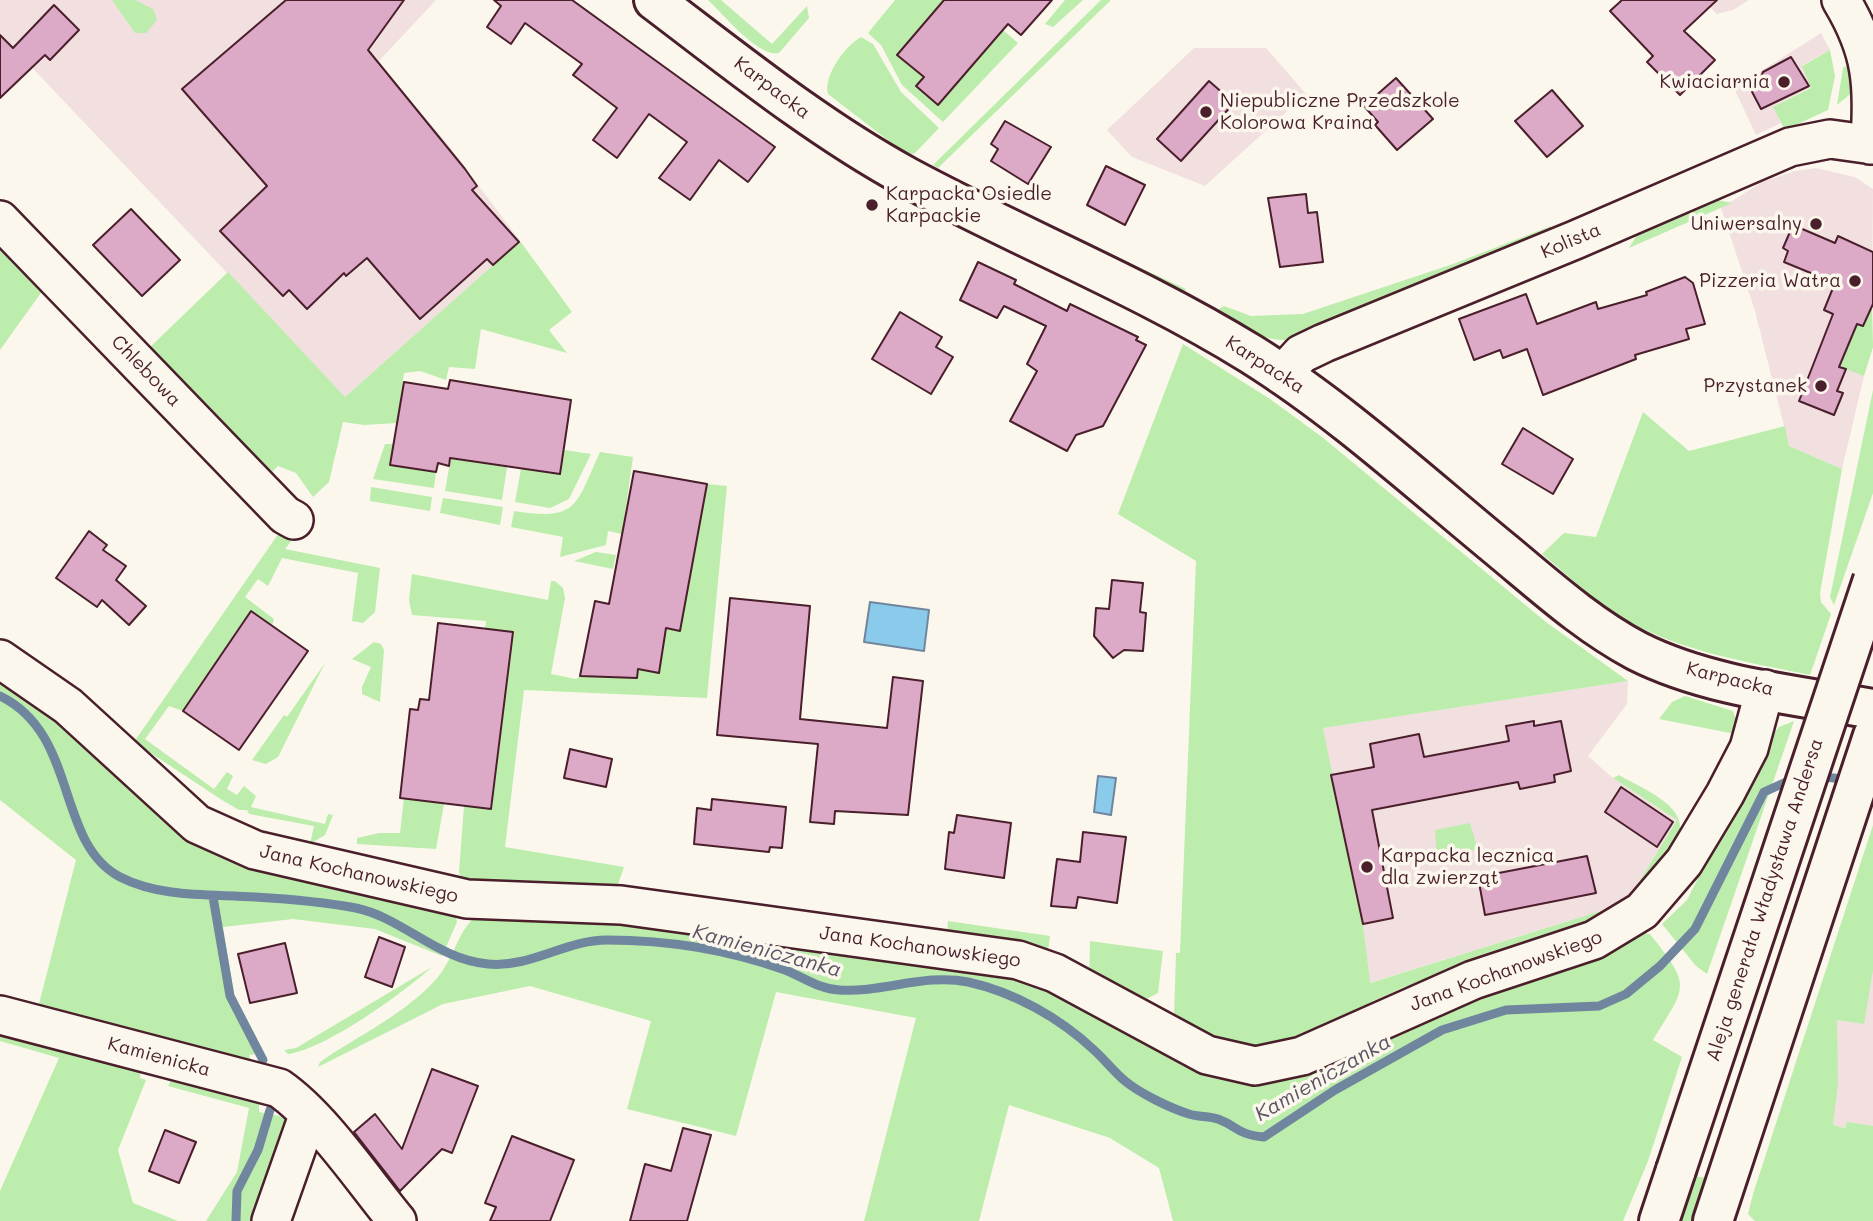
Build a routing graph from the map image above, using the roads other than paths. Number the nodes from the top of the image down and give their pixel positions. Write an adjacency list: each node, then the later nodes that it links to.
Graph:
1 (654, 0): 5 (street, Karpacka)
2 (1841, 0): 3 (street)
3 (1872, 145): 5 (street, Kolista)
4 (0, 220): 6 (street, Chlebowa)
5 (1282, 375): 9 (street, Karpacka)
6 (294, 520)
7 (1873, 580): 16 (street, Aleja generała Władysława Andersa, bridge)
8 (0, 659): 9 (street, Jana Kochanowskiego)
9 (1765, 689): 10 (street, Karpacka)
10 (1873, 709)
11 (1873, 736): 17 (street)
12 (0, 1015): 13 (street, Kamienicka)
13 (308, 1116): 14 (street); 15 (street, Kamienicka)
14 (271, 1221)
15 (397, 1221)
16 (1659, 1221)
17 (1713, 1221)

